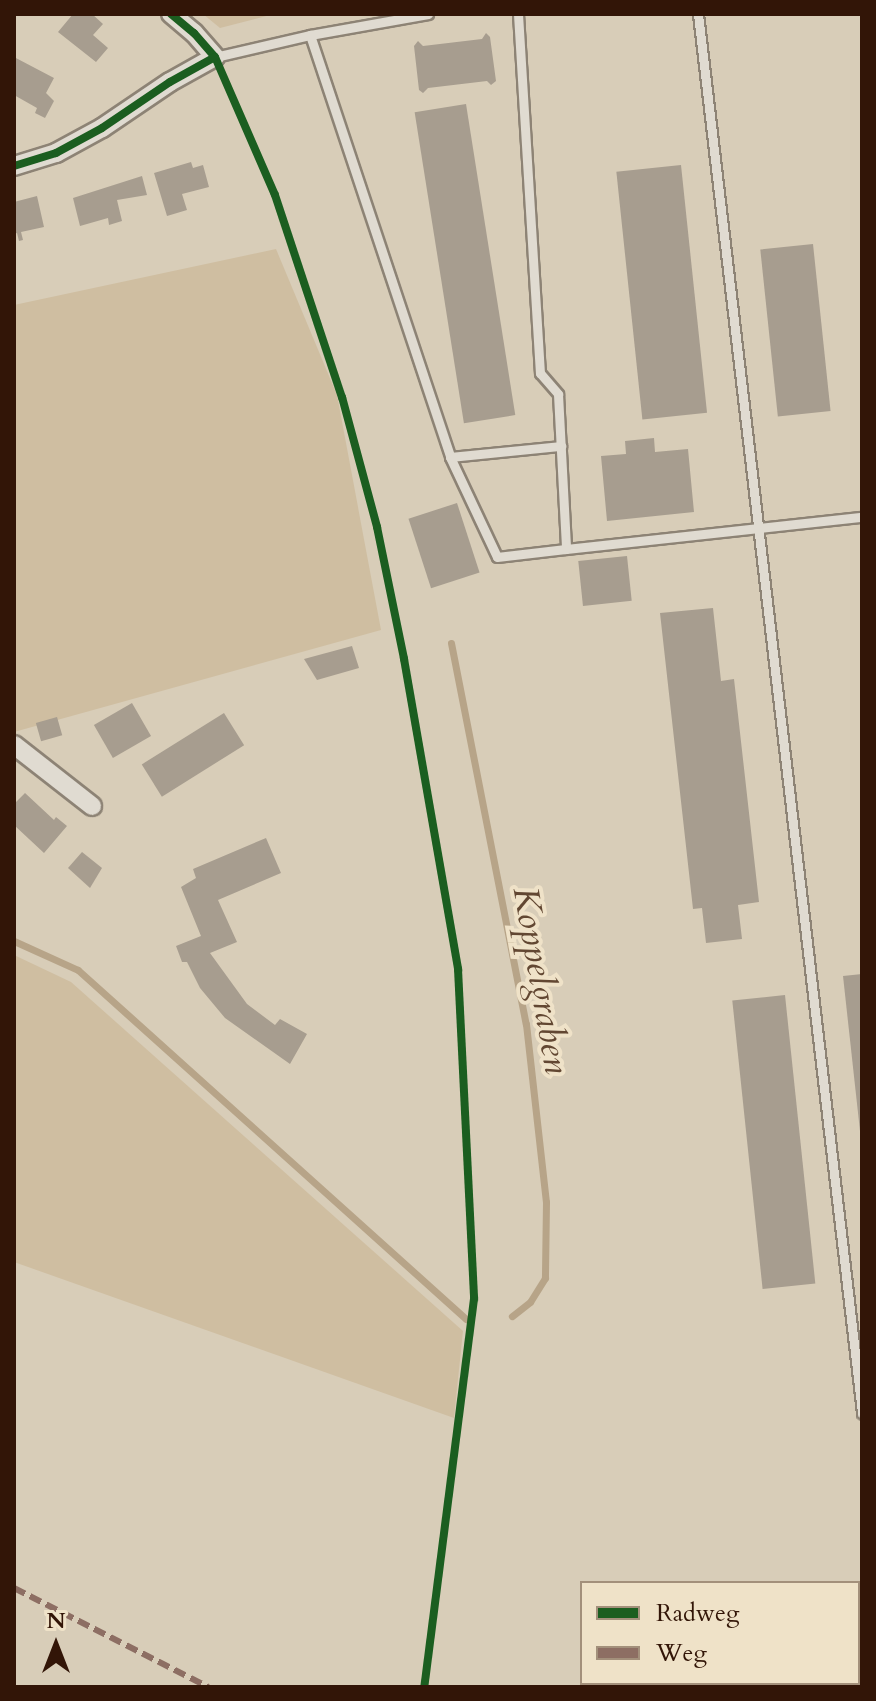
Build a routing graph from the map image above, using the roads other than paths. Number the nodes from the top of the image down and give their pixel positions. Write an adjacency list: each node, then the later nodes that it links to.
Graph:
1 (171, 14): 7 (street)
2 (428, 14): 5 (lane)
3 (518, 14): 9 (lane)
4 (698, 14): 12 (lane)
5 (391, 17): 6 (lane)
6 (310, 35): 7 (lane); 10 (lane)
7 (215, 57): 8 (street)
8 (14, 166)
9 (561, 446): 10 (lane); 13 (lane)
10 (450, 457): 13 (lane)
11 (862, 517): 12 (lane)
12 (757, 528): 13 (lane); 16 (lane)
13 (566, 549)
14 (14, 745): 15 (street)
15 (92, 806)
16 (862, 1413)

